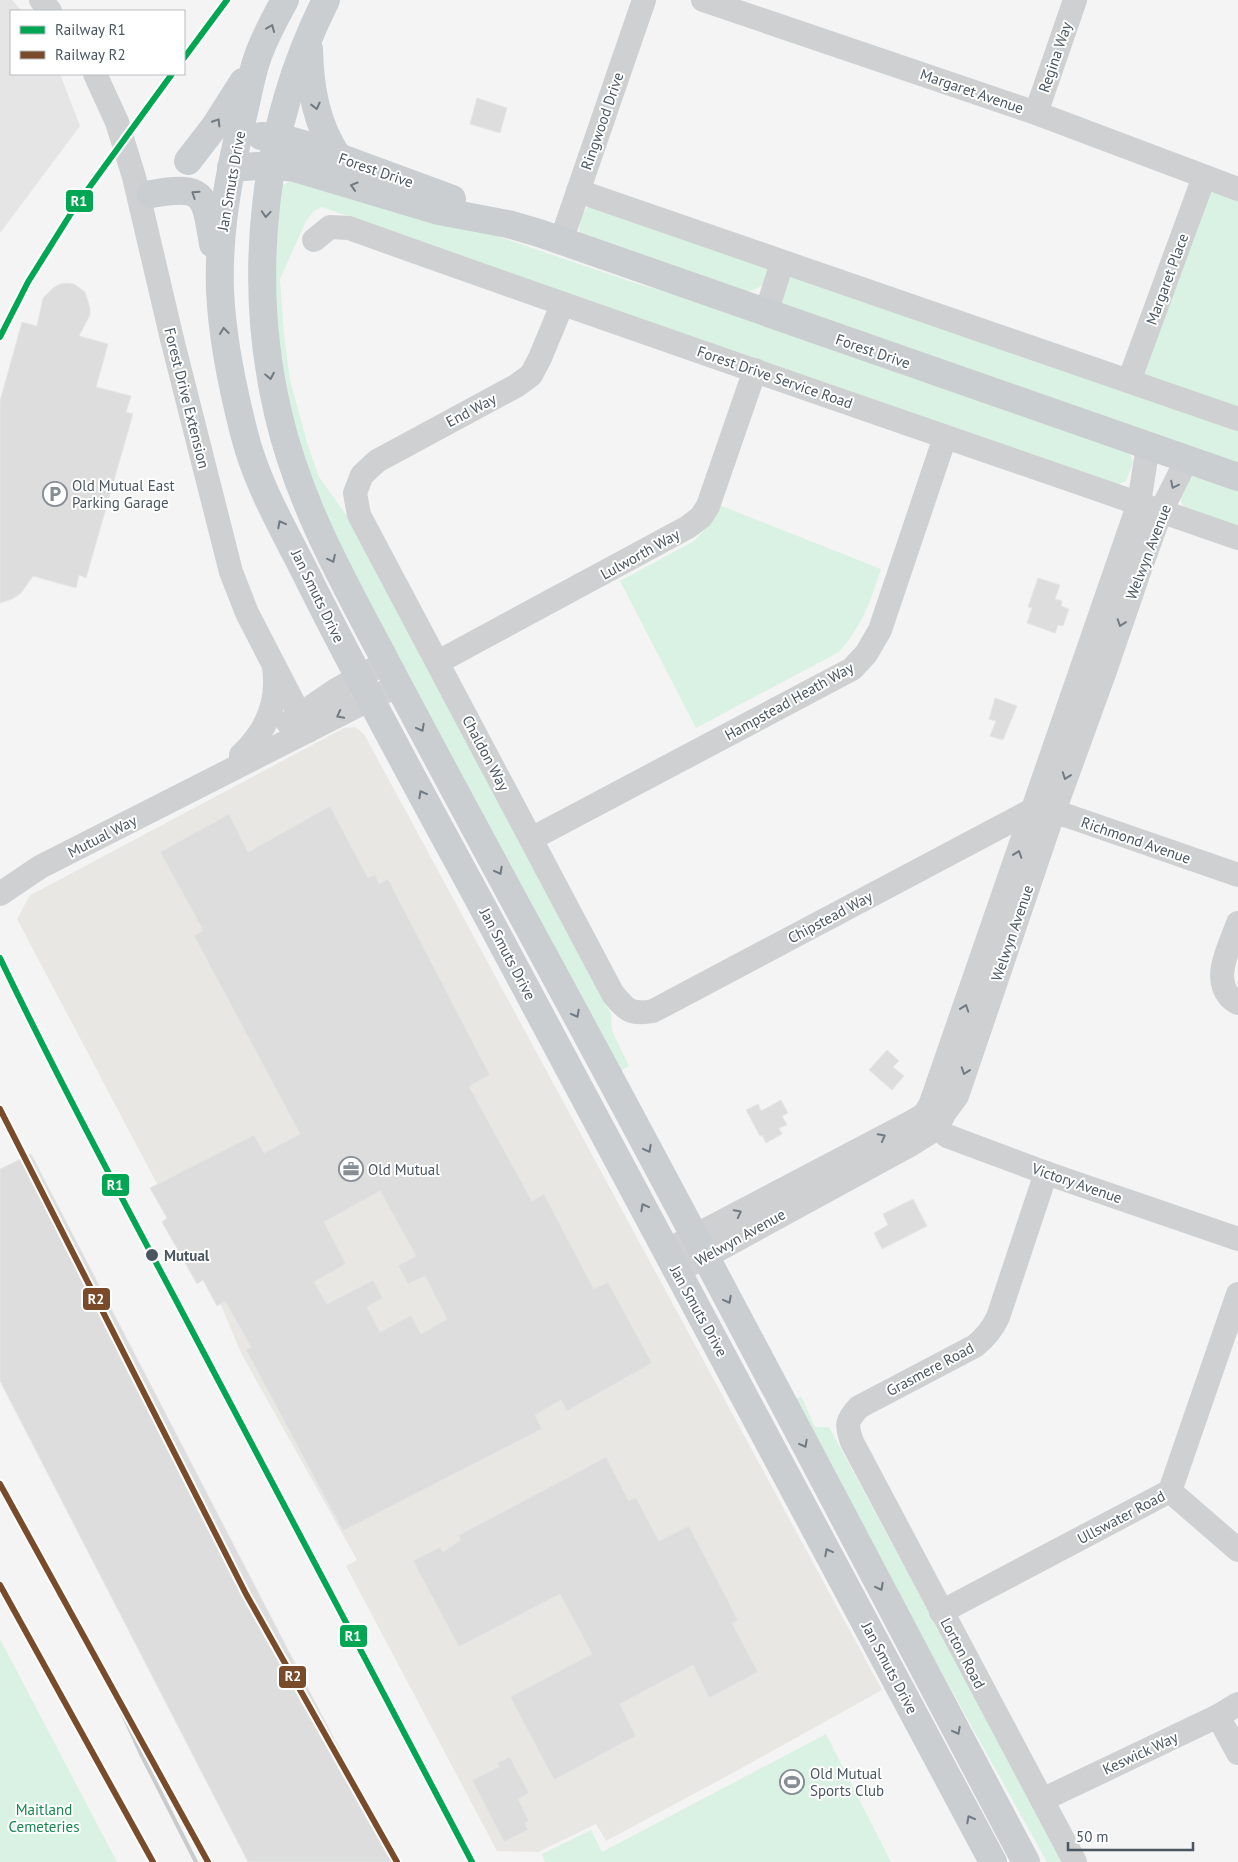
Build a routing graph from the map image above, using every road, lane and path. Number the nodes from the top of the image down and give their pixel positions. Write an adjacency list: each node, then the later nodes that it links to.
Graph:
1 (285, 0): 8 (main road, Jan Smuts Drive, one-way to 1)
2 (318, 0): 11 (main road)
3 (326, 0): 7 (main road, Jan Smuts Drive)
4 (644, 0): 19 (street, Ringwood Drive)
5 (703, 0): 10 (street, Margaret Avenue)
6 (1075, 0): 10 (street, Regina Way)
7 (309, 40): 11 (main road, Jan Smuts Drive); 12 (main road, one-way to 12)
8 (258, 56): 11 (main road, Jan Smuts Drive); 13 (main road, one-way to 8)
9 (95, 75): 17 (street, Forest Drive Extension)
10 (1036, 113): 16 (street, Margaret Avenue)
11 (259, 136): 12 (main road, Forest Drive); 14 (main road, Jan Smuts Drive); 15 (main road)
12 (338, 157): 20 (main road, Forest Drive)
13 (188, 162)
14 (271, 165): 15 (main road, Forest Drive); 20 (main road, Forest Drive, one-way to 14); 39 (main road, Jan Smuts Drive, one-way to 39)
15 (231, 168): 24 (main road, Jan Smuts Drive)
16 (1204, 177): 18 (street, Margaret Avenue); 28 (street, Margaret Place)
17 (143, 185): 24 (main road, one-way to 17); 38 (street, Forest Drive Extension)
18 (1238, 189)
19 (578, 191): 22 (street, Ringwood Drive); 23 (street)
20 (508, 224): 22 (main road, Forest Drive)
21 (314, 240): 25 (street, Forest Drive Service Road)
22 (561, 241): 26 (main road, Forest Drive)
23 (782, 263): 26 (street); 28 (street)
24 (220, 289): 40 (main road, Jan Smuts Drive, one-way to 24)
25 (562, 305): 27 (street, Forest Drive Service Road); 34 (street, End Way)
26 (766, 313): 31 (main road, Forest Drive)
27 (755, 370): 30 (street, Forest Drive Service Road); 37 (street, Lulworth Way)
28 (1130, 381): 29 (street)
29 (1238, 419)
30 (945, 437): 35 (street, Forest Drive Service Road); 45 (street, Hampstead Heath Way)
31 (1148, 446): 32 (main road, Forest Drive); 35 (street, Welwyn Avenue)
32 (1187, 459): 33 (main road, Forest Drive); 35 (street, Welwyn Avenue, one-way to 35)
33 (1238, 477)
34 (355, 493): 37 (street, Chaldon Way)
35 (1150, 507): 36 (street, Forest Drive Service Road); 44 (street, Welwyn Avenue)
36 (1238, 538)
37 (438, 662): 45 (street, Chaldon Way)
38 (273, 663): 41 (street, Forest Drive Extension); 42 (street)
39 (392, 674): 40 (street, Mutual Way); 56 (main road, Jan Smuts Drive, one-way to 56)
40 (364, 688): 41 (street, Mutual Way); 57 (main road, Jan Smuts Drive, one-way to 40)
41 (304, 723): 42 (street, Mutual Way); 43 (street, Mutual Way)
42 (241, 755): 43 (street, Mutual Way)
43 (206, 784): 47 (street, Mutual Way)
44 (1043, 811): 46 (street, Richmond Avenue); 50 (street, Chipstead Way); 51 (street, Welwyn Avenue, one-way to 51); 52 (street, Welwyn Avenue, one-way to 44)
45 (531, 839): 50 (street, Chaldon Way)
46 (1238, 875)
47 (0, 894)
48 (1238, 923): 49 (street)
49 (1238, 1003)
50 (625, 1009)
51 (957, 1096): 52 (street, Welwyn Avenue); 53 (street)
52 (931, 1121): 53 (street, Victory Avenue); 56 (street, Welwyn Avenue)
53 (970, 1143): 54 (street, Victory Avenue)
54 (1046, 1173): 55 (street, Victory Avenue); 59 (street, Grasmere Road)
55 (1238, 1239)
56 (700, 1246): 57 (street, Welwyn Avenue); 67 (main road, Jan Smuts Drive, one-way to 67)
57 (672, 1261): 66 (main road, Jan Smuts Drive, one-way to 57)
58 (1238, 1294): 60 (street, Ullswater Road)
59 (852, 1442): 62 (street, Lorton Road)
60 (1170, 1491): 61 (street); 62 (street, Ullswater Road)
61 (1238, 1550)
62 (941, 1612): 65 (street, Lorton Road)
63 (1228, 1710): 64 (street); 65 (street, Keswick Way)
64 (1238, 1753)
65 (1042, 1800): 68 (street, Lorton Road)
66 (993, 1862)
67 (1026, 1862)
68 (1075, 1862)

